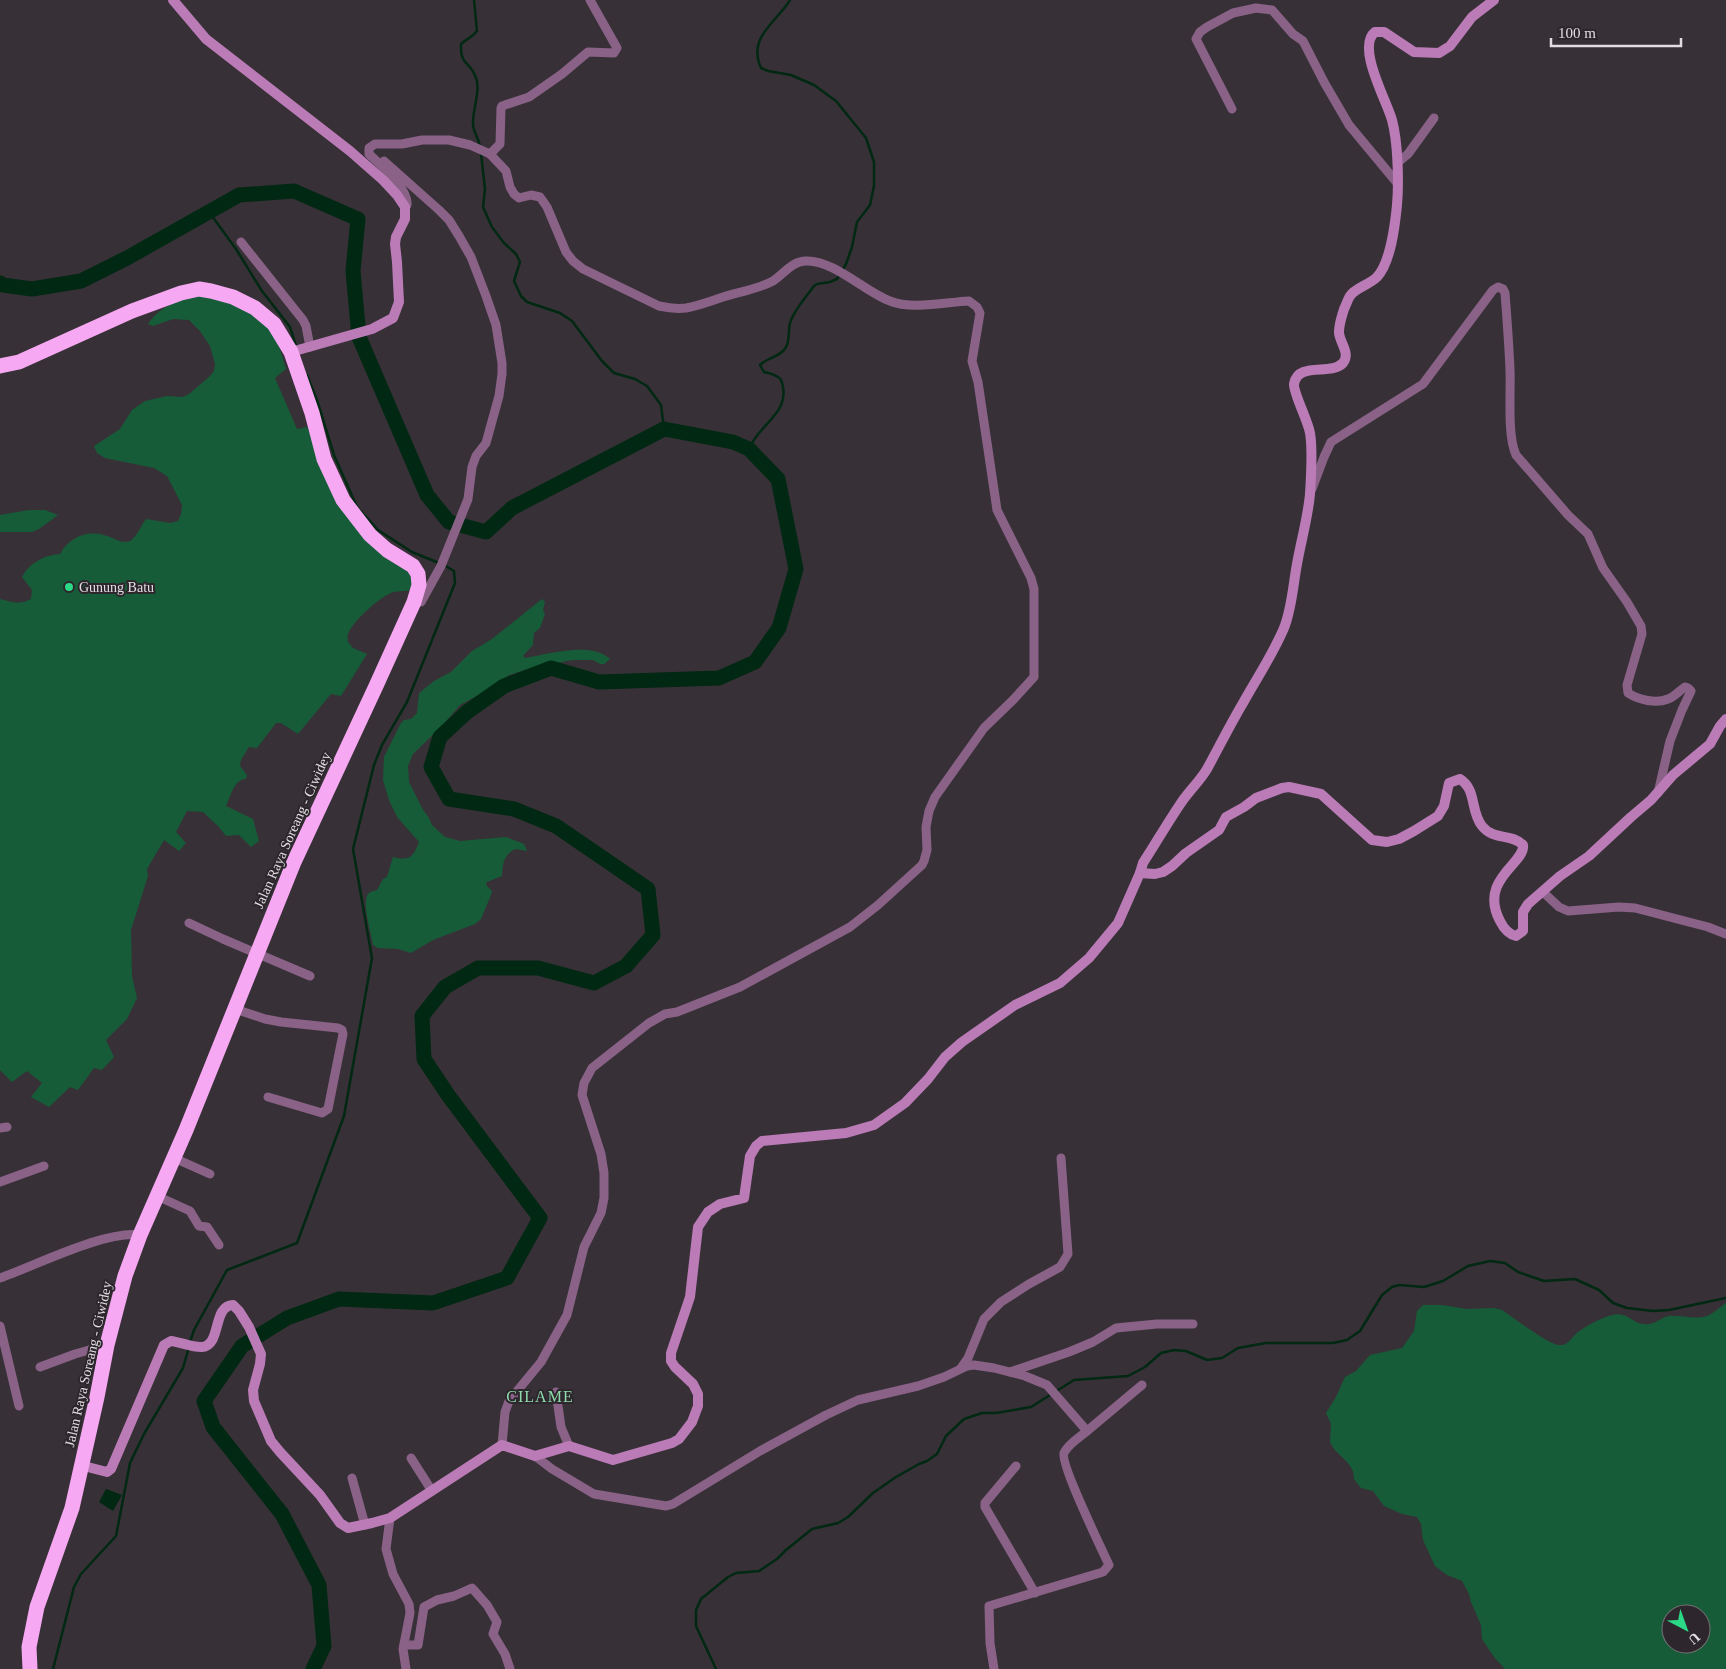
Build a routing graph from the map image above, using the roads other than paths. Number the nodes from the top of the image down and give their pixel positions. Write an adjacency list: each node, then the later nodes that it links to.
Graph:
1 (173, 0): 10 (street)
2 (590, 0): 7 (street)
3 (1494, 0): 8 (street)
4 (1232, 109): 9 (street)
5 (1434, 118): 8 (street)
6 (369, 148): 7 (street); 10 (street); 15 (street)
7 (490, 154): 45 (street)
8 (1397, 163): 9 (street)
9 (1398, 184): 14 (street)
10 (404, 207): 12 (street)
11 (241, 242): 12 (street)
12 (299, 350): 13 (highway, Jalan Raya Soreang - Ciwidey); 15 (highway, Jalan Raya Soreang - Ciwidey)
13 (0, 366)
14 (1310, 496): 17 (street); 18 (street)
15 (414, 602): 22 (highway, Jalan Raya Soreang - Ciwidey)
16 (1726, 719): 17 (street)
17 (1658, 792): 19 (street)
18 (1140, 873): 19 (street); 46 (street)
19 (1543, 892): 21 (street)
20 (188, 923): 22 (street)
21 (1726, 934)
22 (257, 953): 23 (street); 24 (highway, Jalan Raya Soreang - Ciwidey)
23 (310, 976)
24 (235, 1009): 25 (street); 26 (highway, Jalan Raya Soreang - Ciwidey)
25 (268, 1097)
26 (174, 1158): 29 (street); 31 (highway, Jalan Raya Soreang - Ciwidey)
27 (1061, 1158): 39 (street)
28 (44, 1166): 30 (street)
29 (210, 1174)
30 (0, 1182)
31 (157, 1196): 32 (highway, Jalan Raya Soreang - Ciwidey); 33 (street)
32 (140, 1235): 34 (street); 37 (highway, Jalan Raya Soreang - Ciwidey)
33 (219, 1245)
34 (0, 1278)
35 (1193, 1324): 40 (street)
36 (0, 1326): 43 (street)
37 (107, 1344): 38 (street); 49 (highway, Jalan Raya Soreang - Ciwidey)
38 (40, 1367)
39 (959, 1370): 40 (street); 47 (street)
40 (1010, 1372): 44 (street)
41 (1142, 1385): 44 (street)
42 (556, 1392): 46 (street)
43 (20, 1406)
44 (1087, 1431): 55 (street)
45 (502, 1445): 47 (street); 52 (street)
46 (569, 1446): 47 (street)
47 (536, 1456)
48 (411, 1458): 52 (street)
49 (80, 1465): 54 (street); 57 (highway, Jalan Raya Soreang - Ciwidey)
50 (1016, 1466): 55 (street)
51 (352, 1478): 54 (street)
52 (432, 1491): 53 (street)
53 (390, 1518): 54 (street); 56 (street)
54 (365, 1525)
55 (1034, 1593): 60 (street)
56 (404, 1645): 58 (street); 59 (street)
57 (30, 1669)
58 (406, 1669)
59 (510, 1669)
60 (994, 1669)

